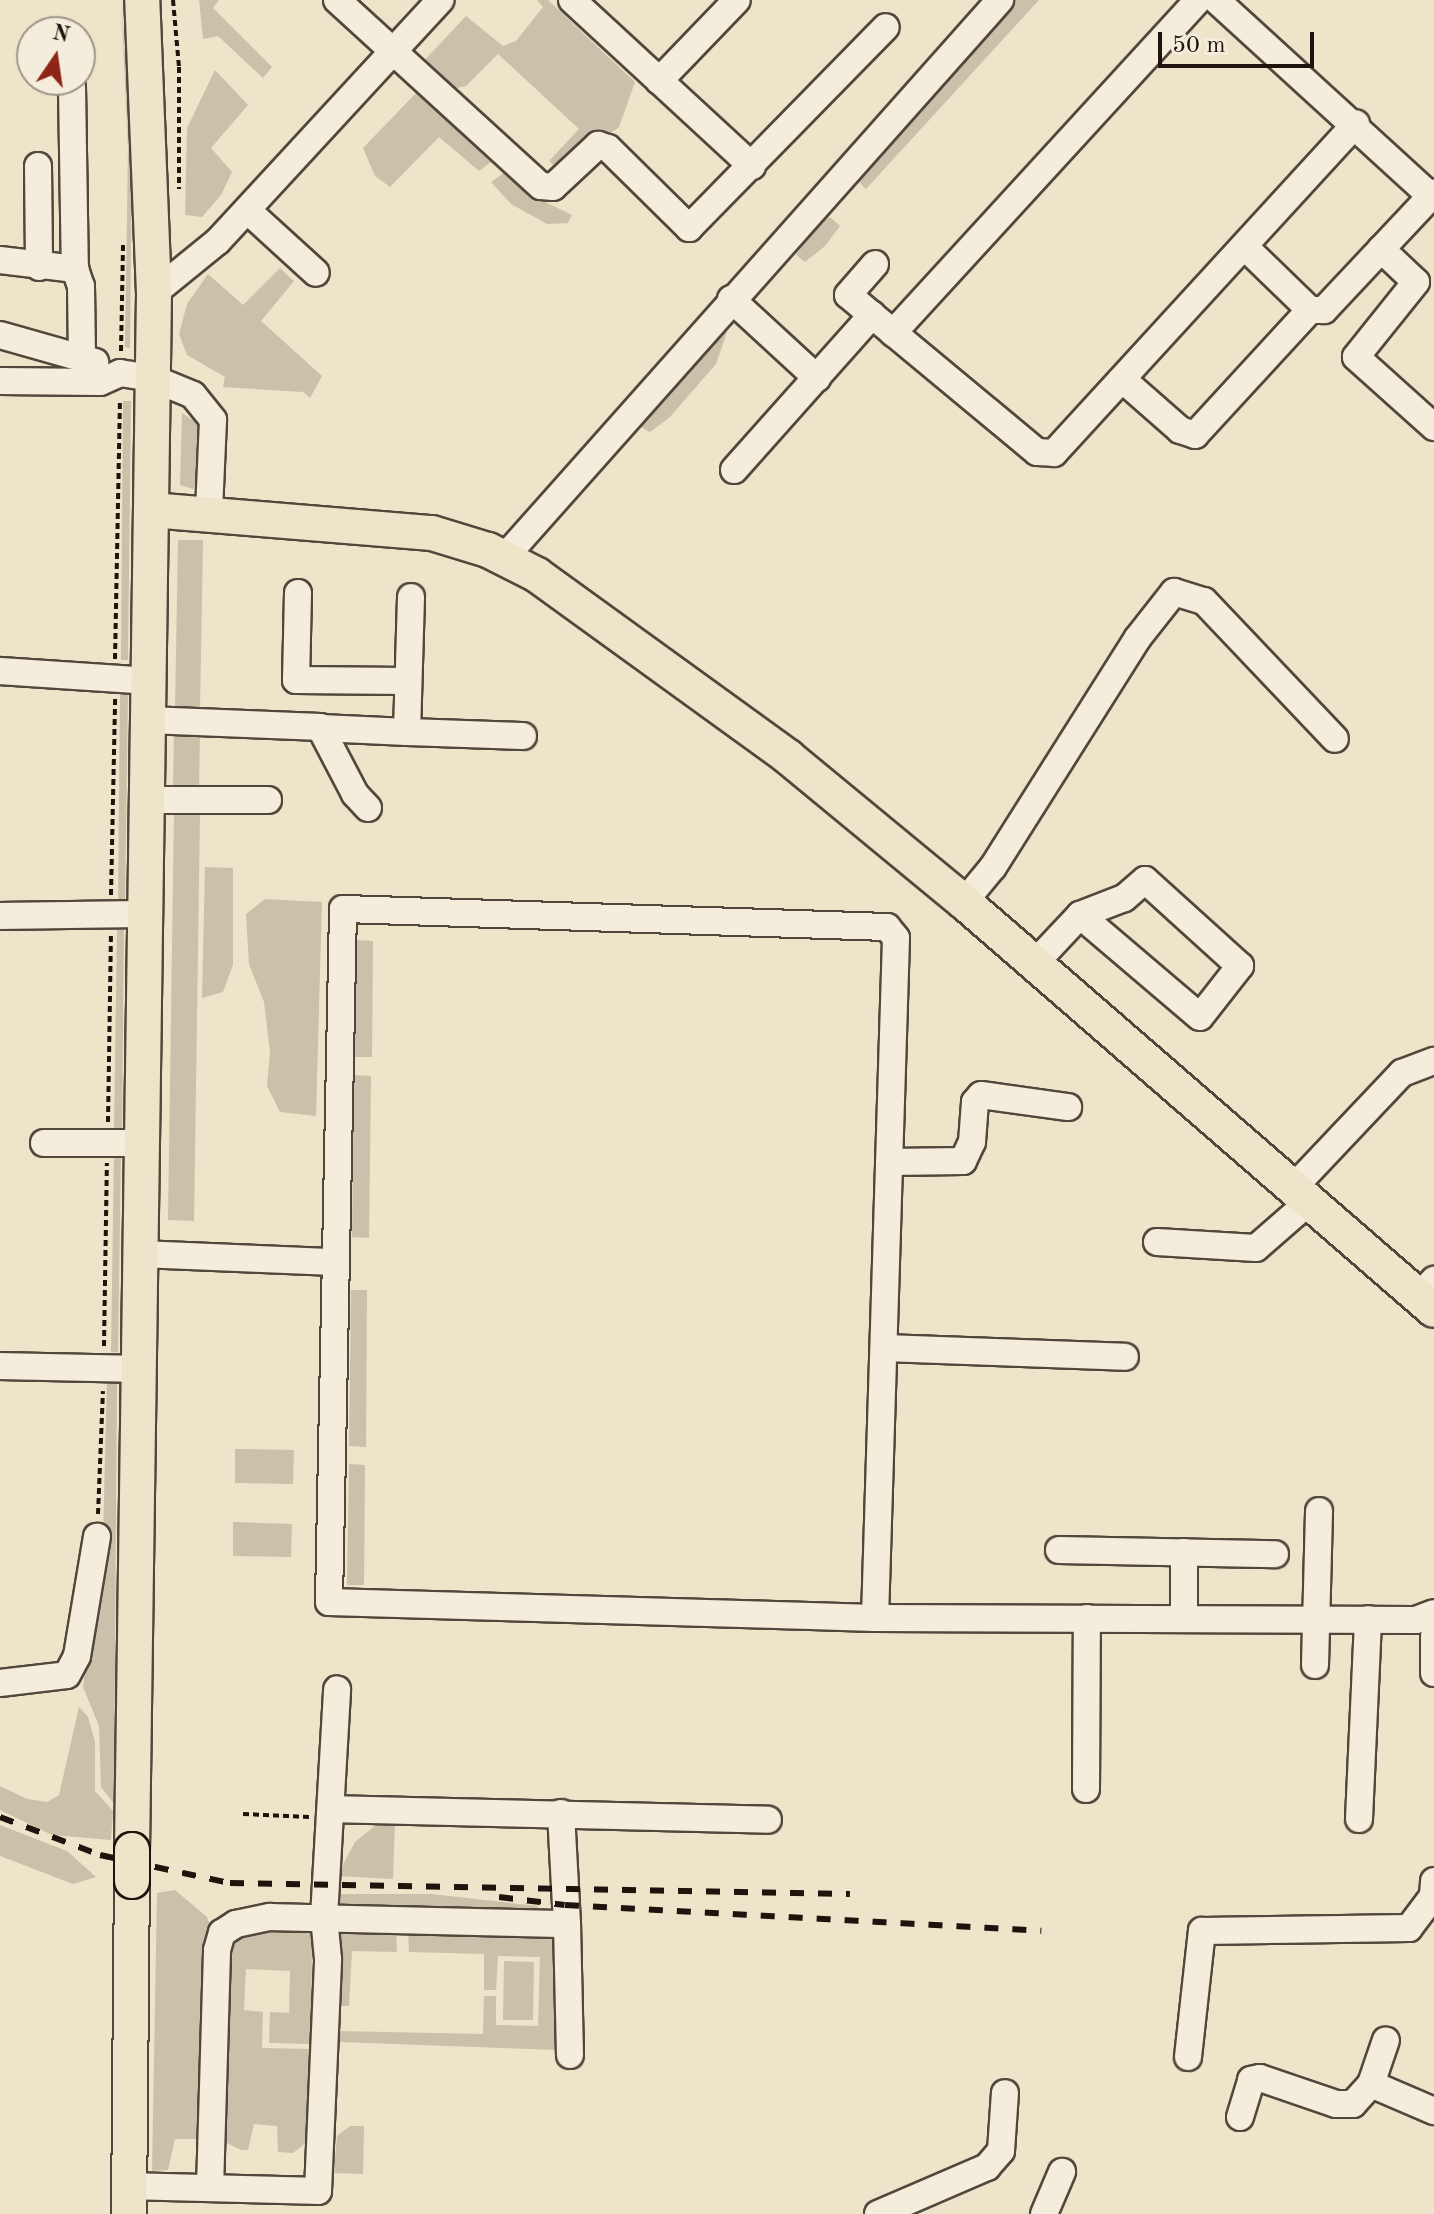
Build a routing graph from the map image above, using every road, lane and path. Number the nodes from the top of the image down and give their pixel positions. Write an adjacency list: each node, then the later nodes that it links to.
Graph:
1 (142, 0): 25 (main road)
2 (337, 0): 10 (street)
3 (440, 0): 10 (street)
4 (572, 0): 11 (street)
5 (737, 0): 11 (street)
6 (1000, 0): 26 (street)
7 (1198, 0): 29 (street)
8 (1216, 0): 13 (street)
9 (886, 27): 15 (street)
10 (392, 53): 15 (street); 17 (street)
11 (659, 81): 15 (street)
12 (72, 96): 23 (street)
13 (1356, 124): 16 (street); 19 (street)
14 (38, 166): 22 (street)
15 (752, 166)
16 (1432, 194): 20 (street)
17 (247, 210): 24 (street); 25 (street)
18 (123, 228): 32 (path)
19 (1244, 246): 27 (street); 34 (street)
20 (1381, 249): 27 (street); 36 (street)
21 (875, 264): 28 (street)
22 (21, 265): 23 (street)
23 (75, 269): 31 (street)
24 (316, 273)
25 (154, 293): 32 (main road)
26 (731, 299): 33 (street); 40 (street)
27 (1310, 310): 34 (street)
28 (872, 315): 29 (street); 33 (street)
29 (893, 333): 34 (street)
30 (11, 338): 31 (street)
31 (82, 356): 32 (street)
32 (136, 375): 35 (street); 38 (main road); 39 (street); 43 (path)
33 (817, 378): 37 (street)
34 (1122, 379)
35 (0, 381)
36 (1434, 427)
37 (734, 470)
38 (151, 510): 39 (main road); 45 (main road)
39 (209, 513): 40 (main road)
40 (504, 558): 56 (main road)
41 (298, 593): 46 (street)
42 (411, 597): 46 (street)
43 (115, 665)
44 (0, 671): 45 (street)
45 (149, 681): 48 (main road)
46 (408, 681): 50 (street)
47 (115, 696): 57 (path)
48 (148, 720): 49 (street); 53 (main road)
49 (321, 728): 50 (street); 55 (street)
50 (407, 732): 51 (street)
51 (523, 736)
52 (1335, 739): 56 (street)
53 (147, 800): 54 (street); 58 (main road)
54 (268, 800)
55 (368, 808)
56 (964, 902): 61 (main road)
57 (111, 914): 58 (street); 60 (street); 65 (path)
58 (146, 914): 66 (main road)
59 (1080, 915): 59 (street); 61 (street)
60 (0, 916)
61 (1035, 963): 68 (main road)
62 (1434, 1061): 68 (street)
63 (1068, 1107): 67 (street)
64 (44, 1143): 65 (street)
65 (108, 1143): 66 (street); 76 (path)
66 (143, 1143): 70 (main road)
67 (889, 1162): 71 (street); 73 (street)
68 (1303, 1193): 69 (street); 72 (main road)
69 (1157, 1242)
70 (141, 1254): 71 (street); 77 (main road)
71 (334, 1262): 84 (street)
72 (1429, 1295)
73 (884, 1348): 74 (street); 84 (street)
74 (1125, 1357)
75 (0, 1366): 76 (street)
76 (104, 1368): 77 (street); 79 (path)
77 (140, 1369): 112 (main road)
78 (1319, 1511): 87 (street)
79 (97, 1537): 92 (street)
80 (1059, 1550): 81 (street)
81 (1184, 1552): 82 (street); 86 (street)
82 (1275, 1554)
83 (1434, 1613): 88 (street)
84 (875, 1618): 85 (street)
85 (1087, 1618): 86 (street); 94 (street)
86 (1184, 1619): 87 (street)
87 (1316, 1619): 88 (street); 90 (street)
88 (1368, 1619): 98 (street)
89 (1434, 1636): 91 (street)
90 (1315, 1665)
91 (1434, 1673)
92 (0, 1683)
93 (337, 1689): 95 (street)
94 (1086, 1789)
95 (330, 1813): 96 (street); 97 (path); 101 (street)
96 (561, 1813): 99 (street); 102 (street)
97 (243, 1814)
98 (1359, 1819)
99 (768, 1820)
100 (1434, 1881): 105 (street)
101 (324, 1917): 102 (street); 111 (street); 111 (street)
102 (567, 1924): 104 (street)
103 (1386, 2040): 106 (street)
104 (570, 2055)
105 (1188, 2057)
106 (1371, 2084): 108 (street); 109 (street)
107 (1005, 2093): 114 (street)
108 (1434, 2111)
109 (1240, 2117)
110 (1062, 2172): 113 (street)
111 (210, 2188): 112 (street)
112 (129, 2200)
113 (1048, 2213)
114 (878, 2214)

